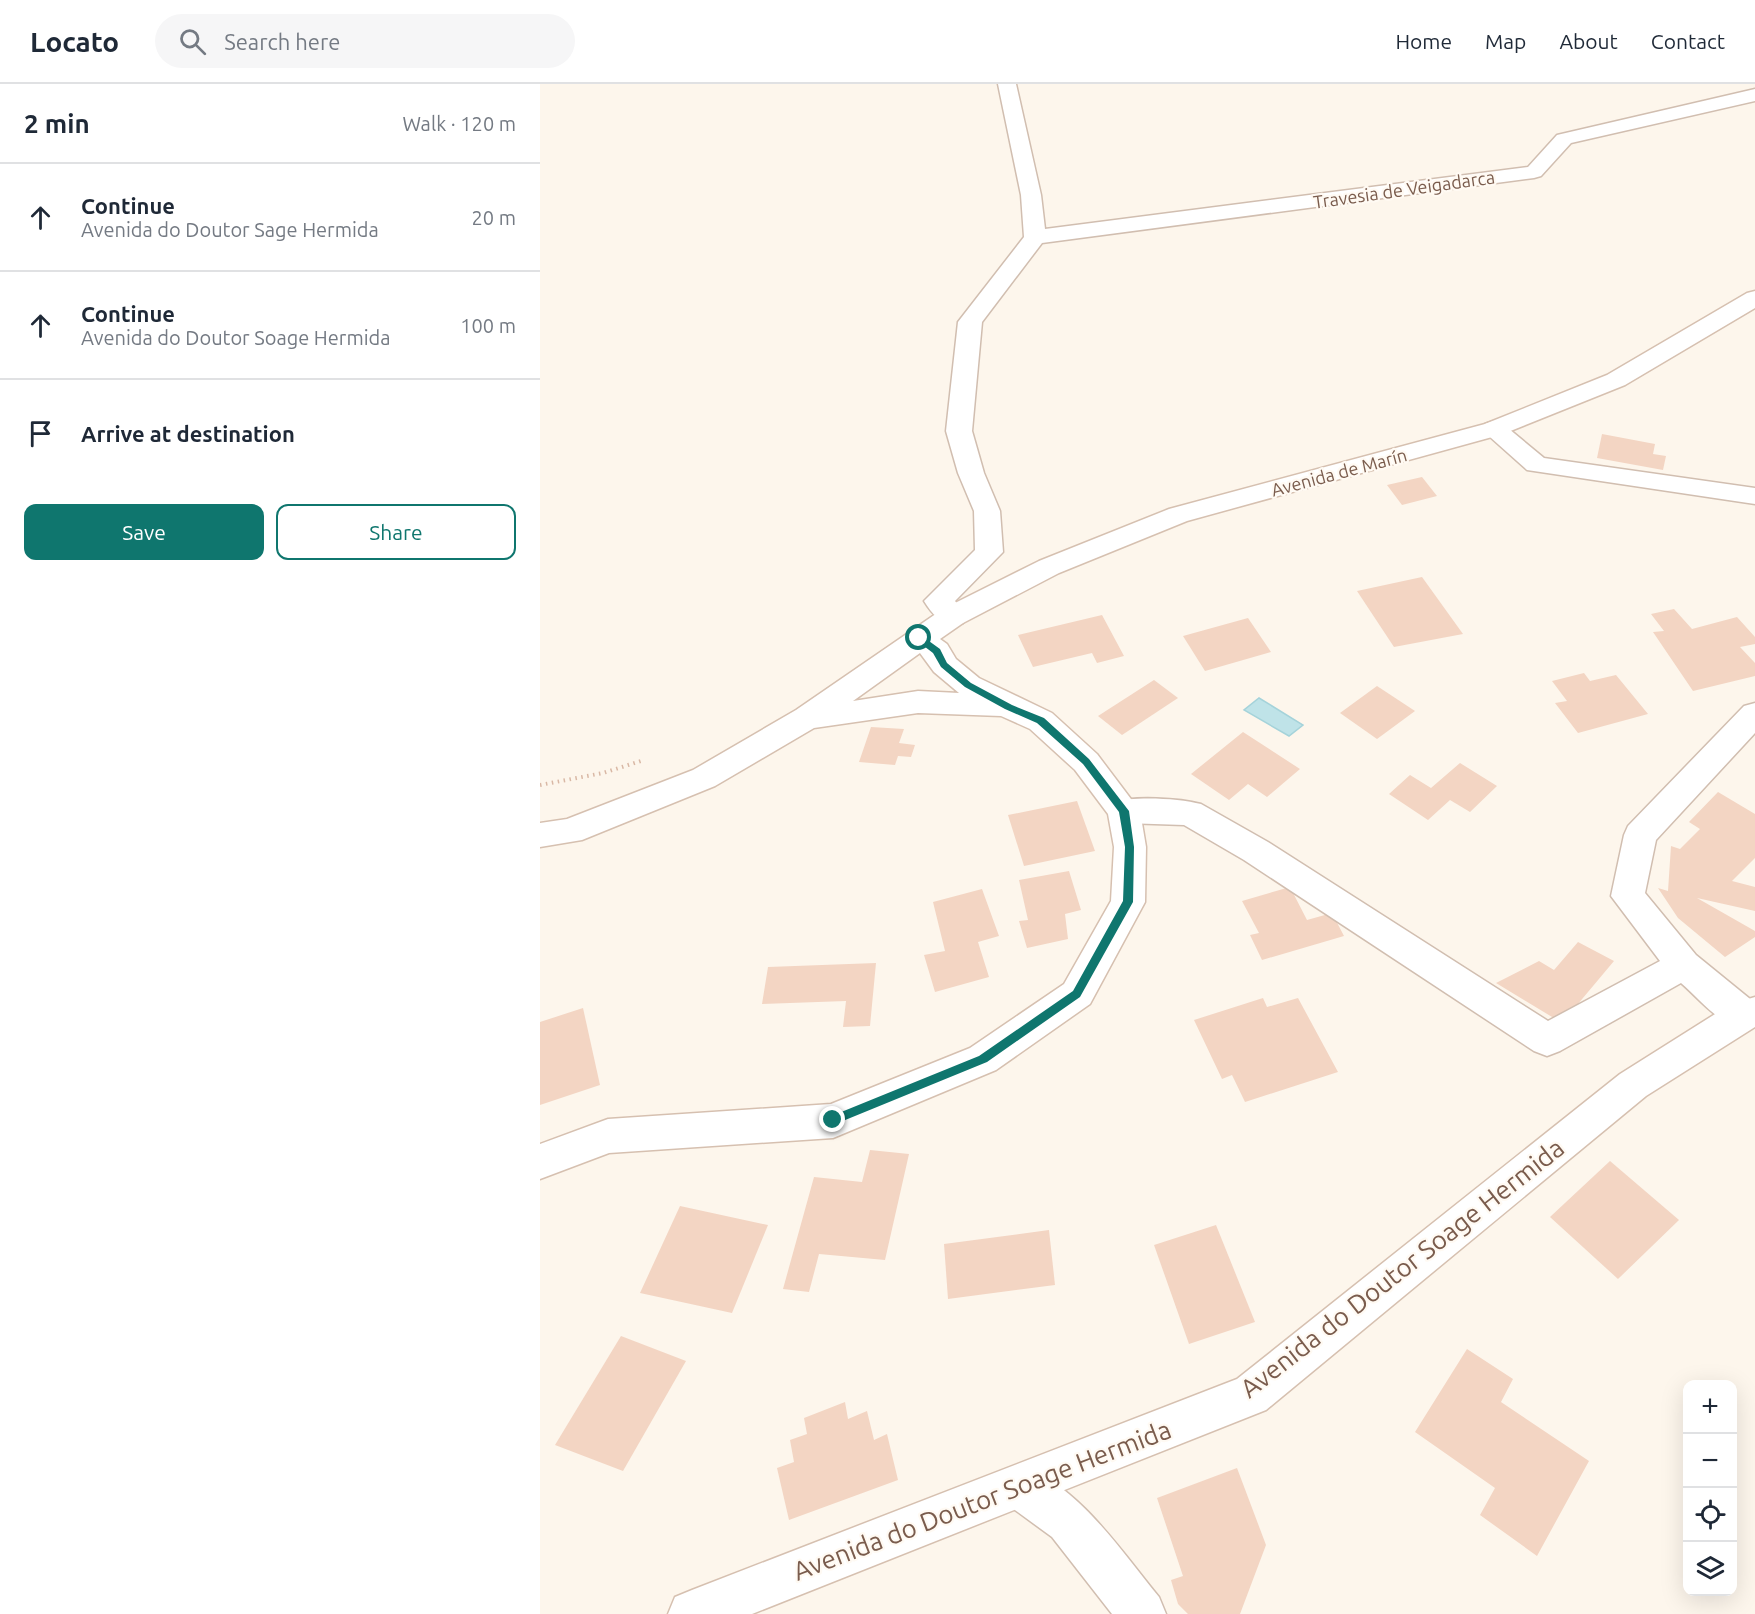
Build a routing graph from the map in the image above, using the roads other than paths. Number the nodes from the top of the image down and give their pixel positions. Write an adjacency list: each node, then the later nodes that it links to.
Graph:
1 (1007, 84): 3 (street)
2 (1755, 95): 3 (street, Travesia de Veigadarca)
3 (1035, 237): 7 (street)
4 (1755, 298): 5 (street, Avenida de Marín)
5 (1494, 429): 6 (street); 7 (street, Avenida de Marín)
6 (1755, 496)
7 (953, 616): 8 (street, Avenida de Marín)
8 (919, 638): 9 (street); 10 (street, Avenida de Marín)
9 (944, 665): 11 (street); 12 (street)
10 (872, 672): 11 (street); 14 (street, Avenida de Marín)
11 (910, 696): 12 (street); 14 (street)
12 (1008, 707): 15 (street)
13 (1755, 714): 17 (street)
14 (807, 718): 16 (street, Avenida de Marín)
15 (1124, 811): 17 (street); 19 (street)
16 (540, 835)
17 (1684, 965): 18 (street)
18 (1750, 1014): 20 (street, Avenida do Doutor Soage Hermida)
19 (540, 1162)
20 (1020, 1486): 21 (street, Avenida do Doutor Soage Hermida); 22 (street)
21 (692, 1614)
22 (1142, 1614)

